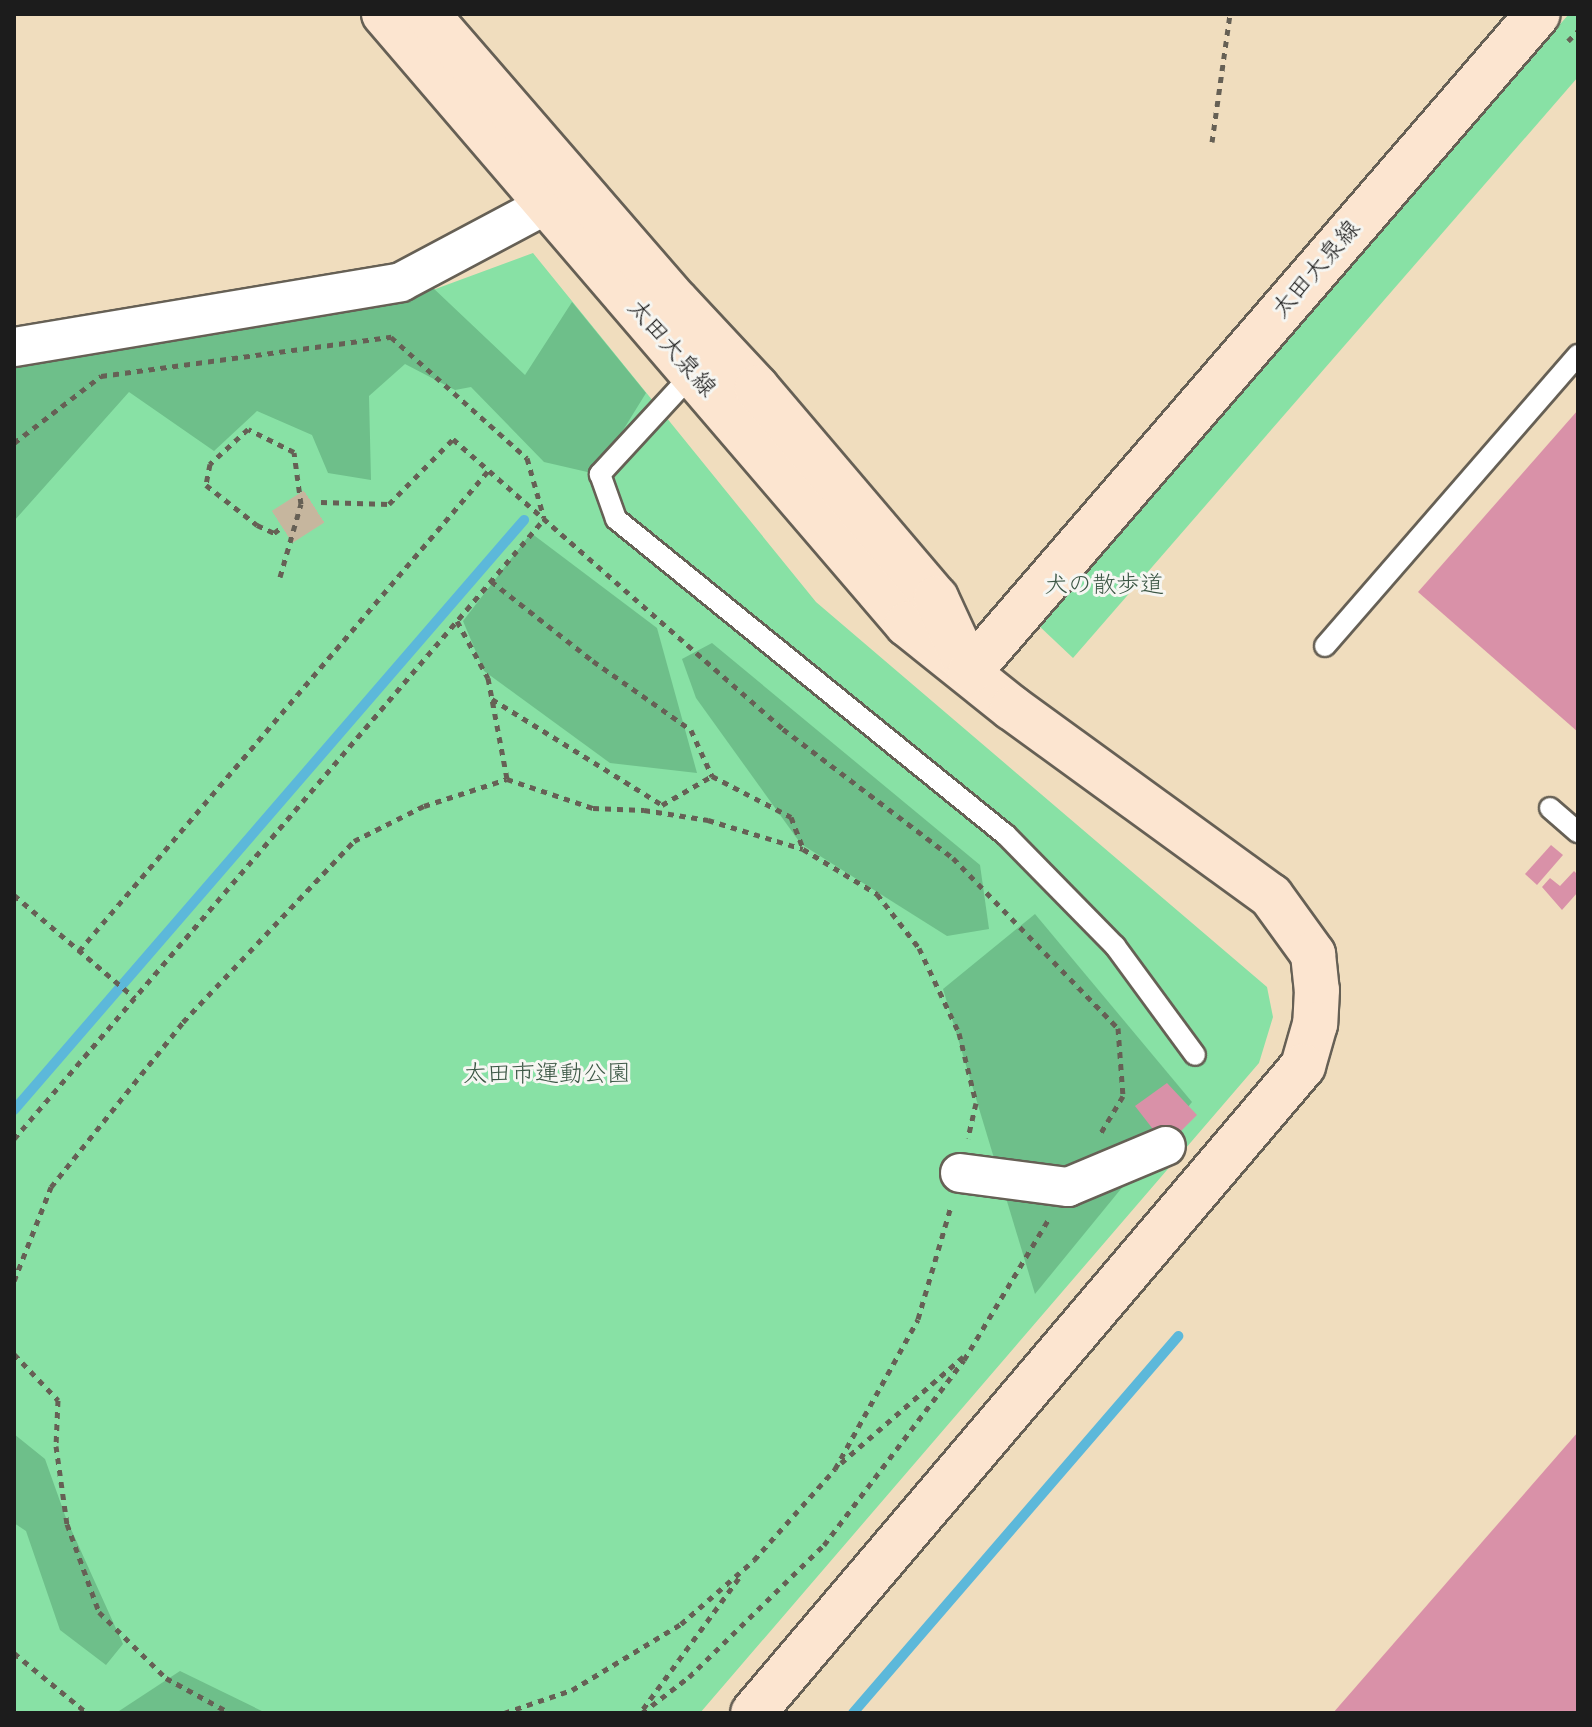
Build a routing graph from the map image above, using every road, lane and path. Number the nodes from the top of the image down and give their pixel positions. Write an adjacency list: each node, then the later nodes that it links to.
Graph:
1 (384, 14): 6 (main road, 太田大泉線)
2 (427, 14): 6 (main road, 太田大泉線)
3 (1230, 14): 5 (path)
4 (1538, 14): 19 (main road, 太田大泉線)
5 (1212, 142)
6 (560, 192): 7 (street); 9 (main road, 太田大泉線)
7 (14, 347)
8 (1578, 355): 18 (lane)
9 (705, 360): 19 (main road, 太田大泉線); 29 (lane)
10 (14, 443): 13 (path)
11 (489, 470): 12 (path); 13 (path); 27 (path)
12 (321, 502)
13 (544, 519): 16 (path); 33 (path)
14 (282, 527): 15 (path)
15 (280, 577)
16 (491, 581): 17 (path); 21 (path)
17 (457, 621): 20 (path); 28 (path)
18 (1325, 646)
19 (970, 671): 44 (main road)
20 (492, 699): 21 (path); 22 (path)
21 (712, 776): 25 (path)
22 (507, 779): 25 (path); 34 (path)
23 (1550, 808): 24 (lane)
24 (1578, 832)
25 (803, 849): 32 (path)
26 (14, 895): 27 (path)
27 (79, 951): 28 (path)
28 (135, 998): 30 (path)
29 (1195, 1055)
30 (14, 1139)
31 (1166, 1146): 33 (street)
32 (960, 1173): 33 (street); 37 (path)
33 (1068, 1187): 35 (path)
34 (14, 1281)
35 (969, 1352): 37 (path); 43 (path)
36 (14, 1354): 41 (path)
37 (835, 1469): 38 (path)
38 (754, 1560): 42 (path); 43 (path)
39 (14, 1653): 40 (path)
40 (87, 1713)
41 (230, 1713)
42 (504, 1713)
43 (641, 1713)
44 (753, 1713)

